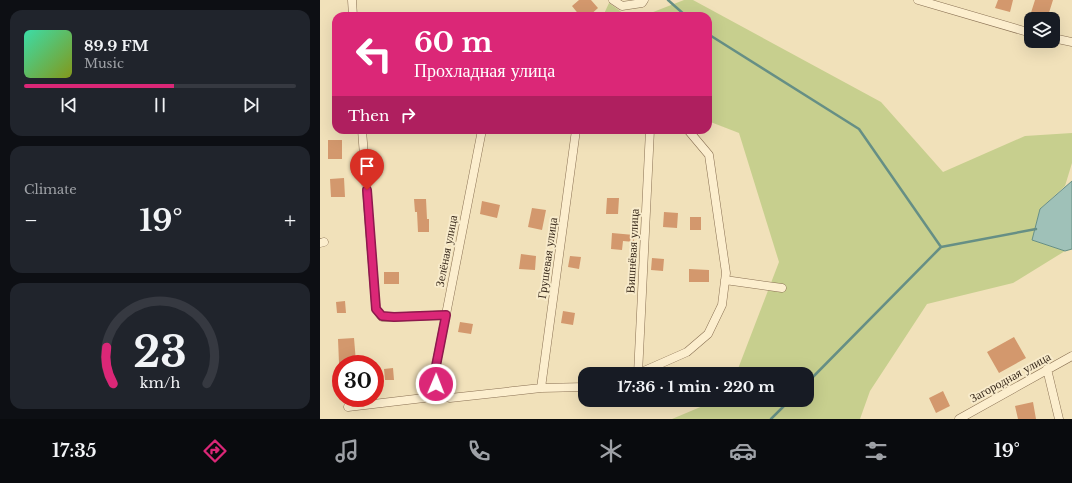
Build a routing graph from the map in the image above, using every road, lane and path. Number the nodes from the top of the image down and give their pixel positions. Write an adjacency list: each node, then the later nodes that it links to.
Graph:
1 (352, 0): 5 (street)
2 (614, 0): 3 (street)
3 (644, 0)
4 (918, 0): 6 (street)
5 (353, 12)
6 (1024, 31)
7 (1060, 39): 8 (street)
8 (1072, 42)
9 (362, 134): 16 (street)
10 (481, 134): 16 (street, Зелёная улица)
11 (575, 134): 22 (street, Грушевая улица)
12 (650, 134): 18 (street, Вишнёвая улица)
13 (691, 134): 14 (street)
14 (725, 280): 15 (street); 19 (street)
15 (782, 288)
16 (446, 315): 23 (street, Зелёная улица)
17 (1072, 356): 20 (street, Загородная улица)
18 (637, 367)
19 (653, 367)
20 (1047, 369): 25 (street, Загородная улица); 26 (street)
21 (578, 387): 22 (street)
22 (541, 388): 23 (street)
23 (438, 393): 24 (street)
24 (384, 403)
25 (959, 419)
26 (1059, 419)

